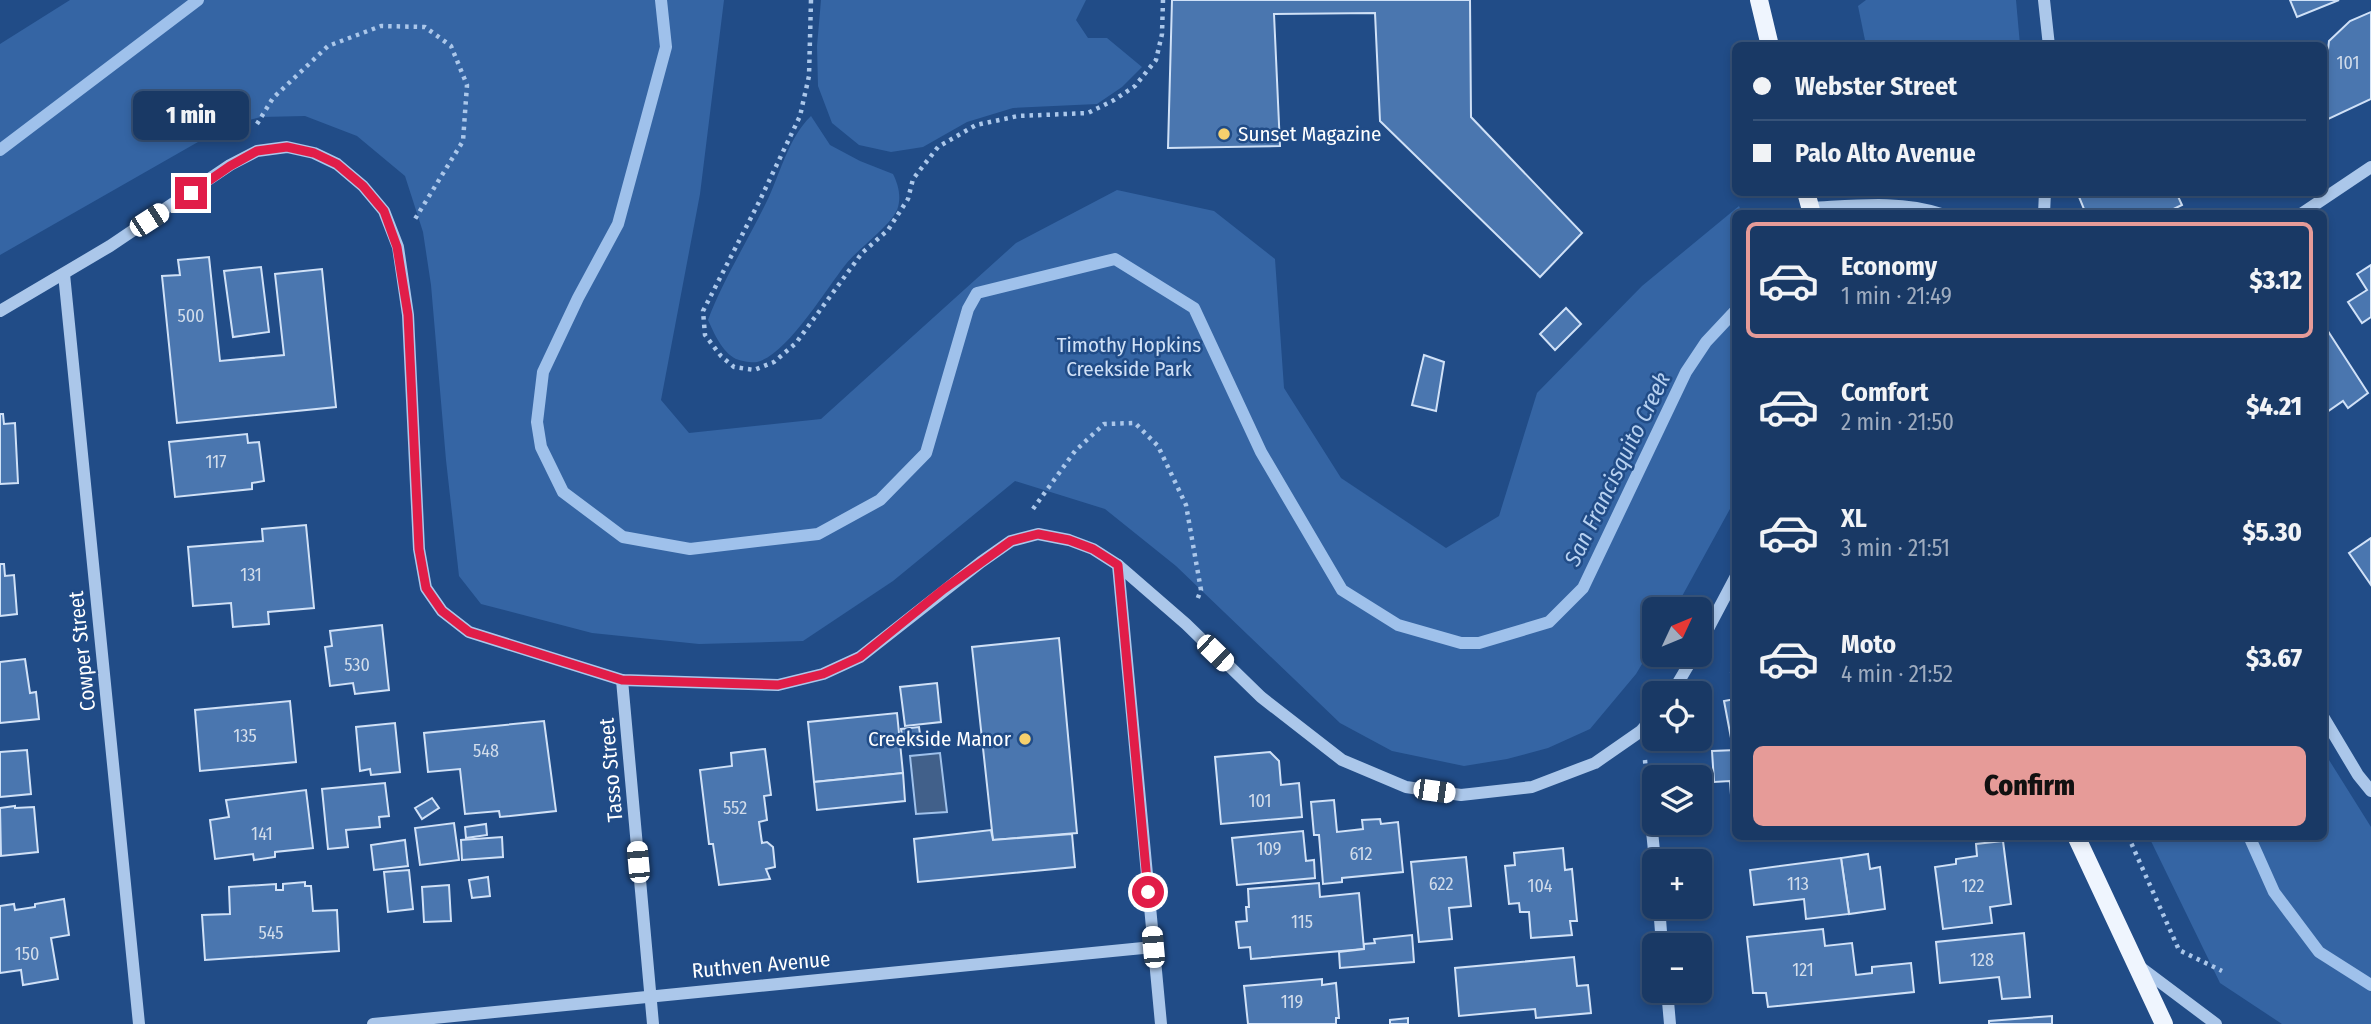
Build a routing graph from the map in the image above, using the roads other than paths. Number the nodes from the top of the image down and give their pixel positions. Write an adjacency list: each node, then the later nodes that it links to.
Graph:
1 (1759, 0): 3 (main road)
2 (2044, 0): 4 (street)
3 (1769, 42)
4 (2049, 42)
5 (2371, 167): 8 (street)
6 (1809, 205): 7 (street)
7 (1925, 210)
8 (2307, 210)
9 (64, 274): 10 (street); 14 (street); 23 (street, Cowper Street)
10 (0, 311)
11 (1118, 565): 14 (street); 16 (street); 19 (street)
12 (1732, 584): 13 (street)
13 (1712, 621)
14 (622, 680): 21 (street, Tasso Street)
15 (2327, 723): 17 (street)
16 (1642, 731)
17 (2371, 791)
18 (2078, 840): 20 (main road)
19 (1153, 947): 21 (street, Ruthven Avenue); 26 (street)
20 (2137, 964): 28 (main road); 29 (street)
21 (650, 995): 24 (street, Ruthven Avenue); 25 (street, Tasso Street)
22 (1668, 1003): 27 (street)
23 (139, 1024)
24 (373, 1024)
25 (653, 1024)
26 (1161, 1024)
27 (1670, 1024)
28 (2164, 1024)
29 (2216, 1024)

